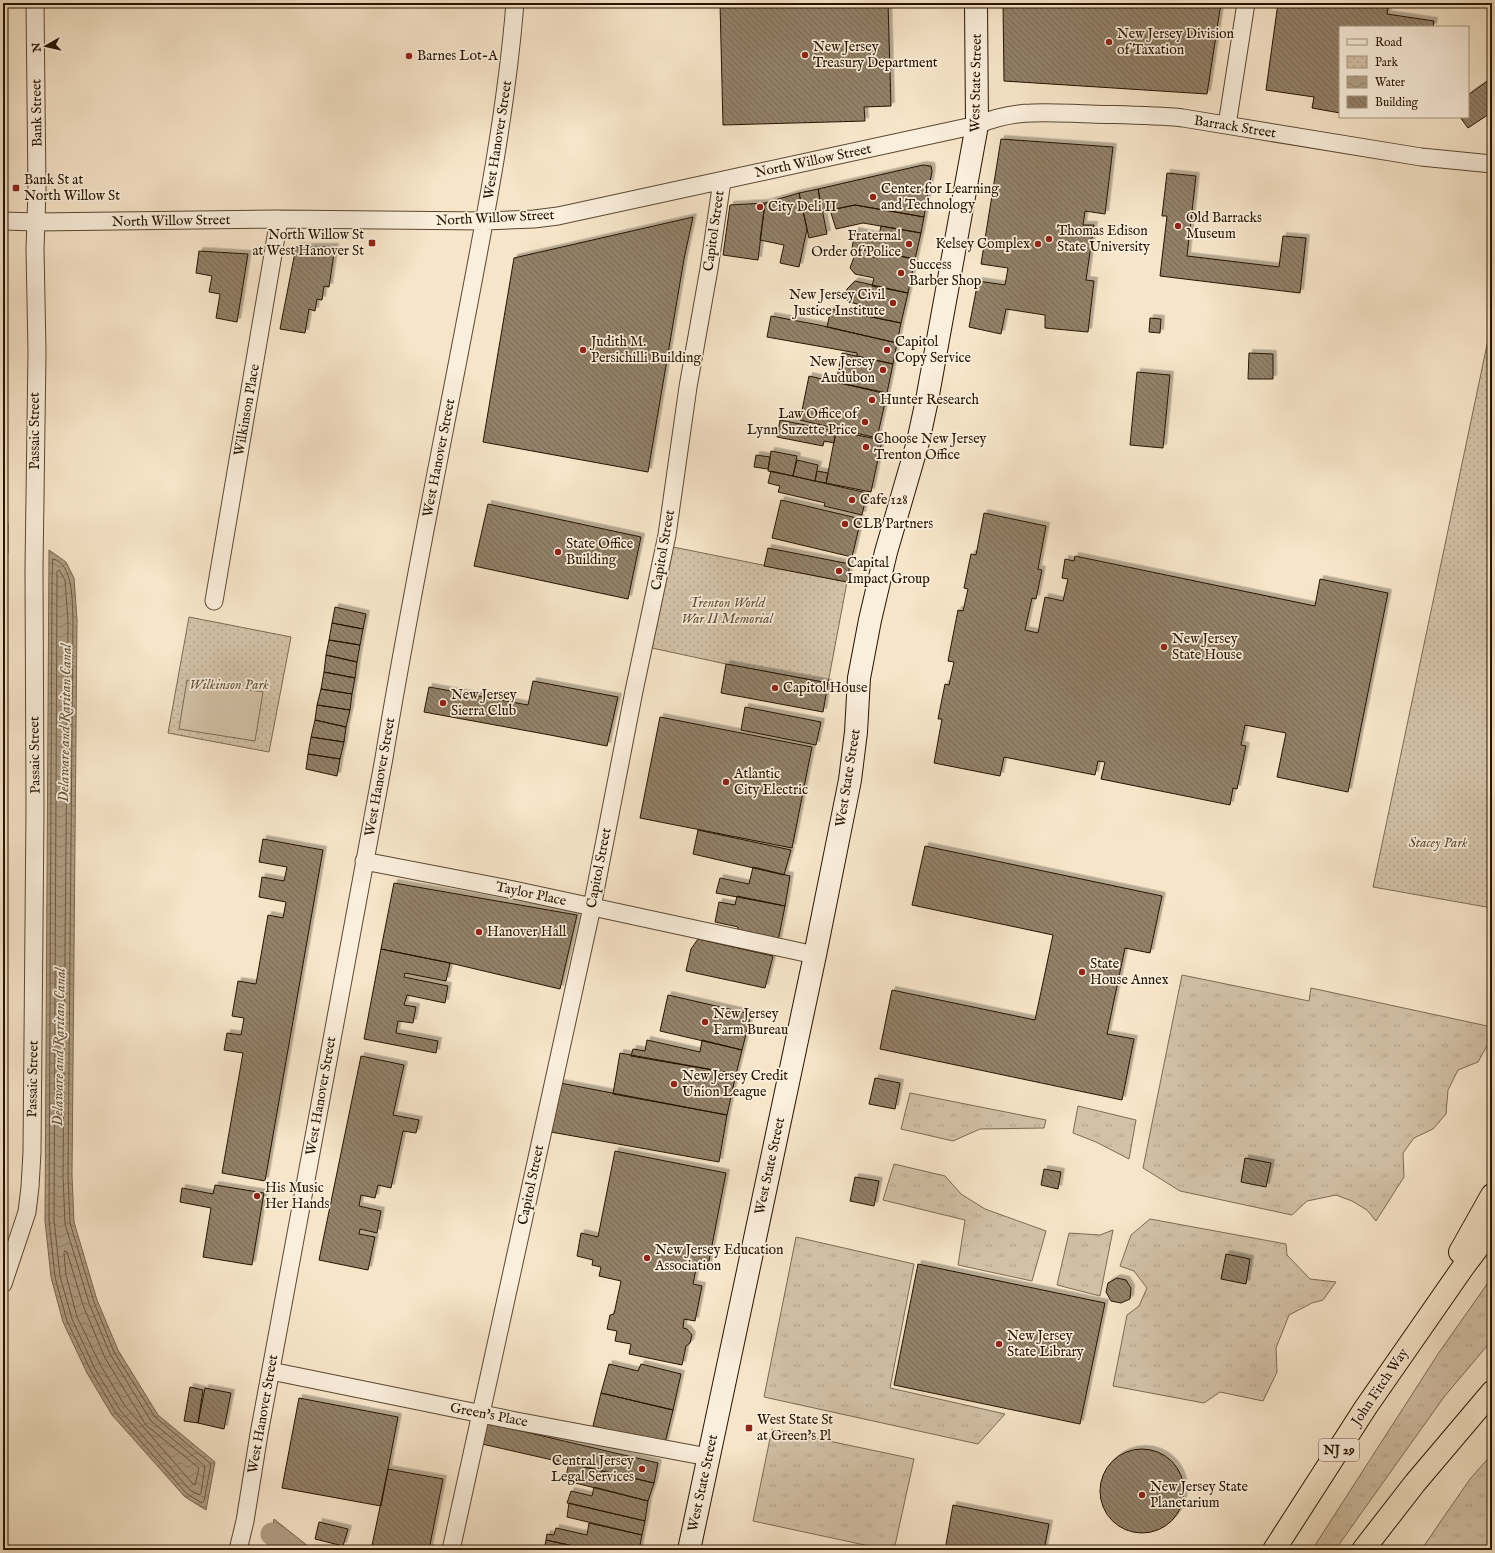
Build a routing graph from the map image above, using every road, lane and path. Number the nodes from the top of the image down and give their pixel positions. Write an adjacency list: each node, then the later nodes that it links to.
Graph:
1 (35, 3): 12 (street, Bank Street)
2 (515, 3): 10 (street, West Hanover Street)
3 (976, 3): 5 (street, West State Street)
4 (1246, 3): 6 (street)
5 (977, 125): 6 (street, Barrack Street); 8 (street, North Willow Street); 16 (street, West State Street)
6 (1227, 125): 7 (street, Barrack Street)
7 (1492, 164)
8 (722, 181): 10 (street, North Willow Street); 15 (street, Capitol Street)
9 (279, 219): 10 (street, North Willow Street); 12 (street, North Willow Street); 13 (street, Wilkinson Place)
10 (485, 221): 14 (street, West Hanover Street)
11 (3, 222): 12 (street, North Willow Street)
12 (37, 222): 19 (street, Passaic Street)
13 (214, 601)
14 (364, 861): 15 (street, Taylor Place); 21 (street, West Hanover Street)
15 (592, 907): 16 (street, Taylor Place); 23 (street, Capitol Street)
16 (815, 955): 24 (street, West State Street)
17 (1492, 1195): 20 (highway)
18 (1492, 1229): 20 (highway, John Fitch Way / NJ 29)
19 (3, 1284)
20 (1405, 1351): 28 (highway, John Fitch Way / NJ 29)
21 (271, 1371): 23 (street, Green's Place); 25 (street, West Hanover Street)
22 (1492, 1392): 29 (highway)
23 (481, 1414): 24 (street, Green's Place); 26 (street, Capitol Street)
24 (708, 1457): 27 (street, West State Street)
25 (238, 1550)
26 (450, 1550)
27 (689, 1550)
28 (1274, 1550)
29 (1363, 1550)

